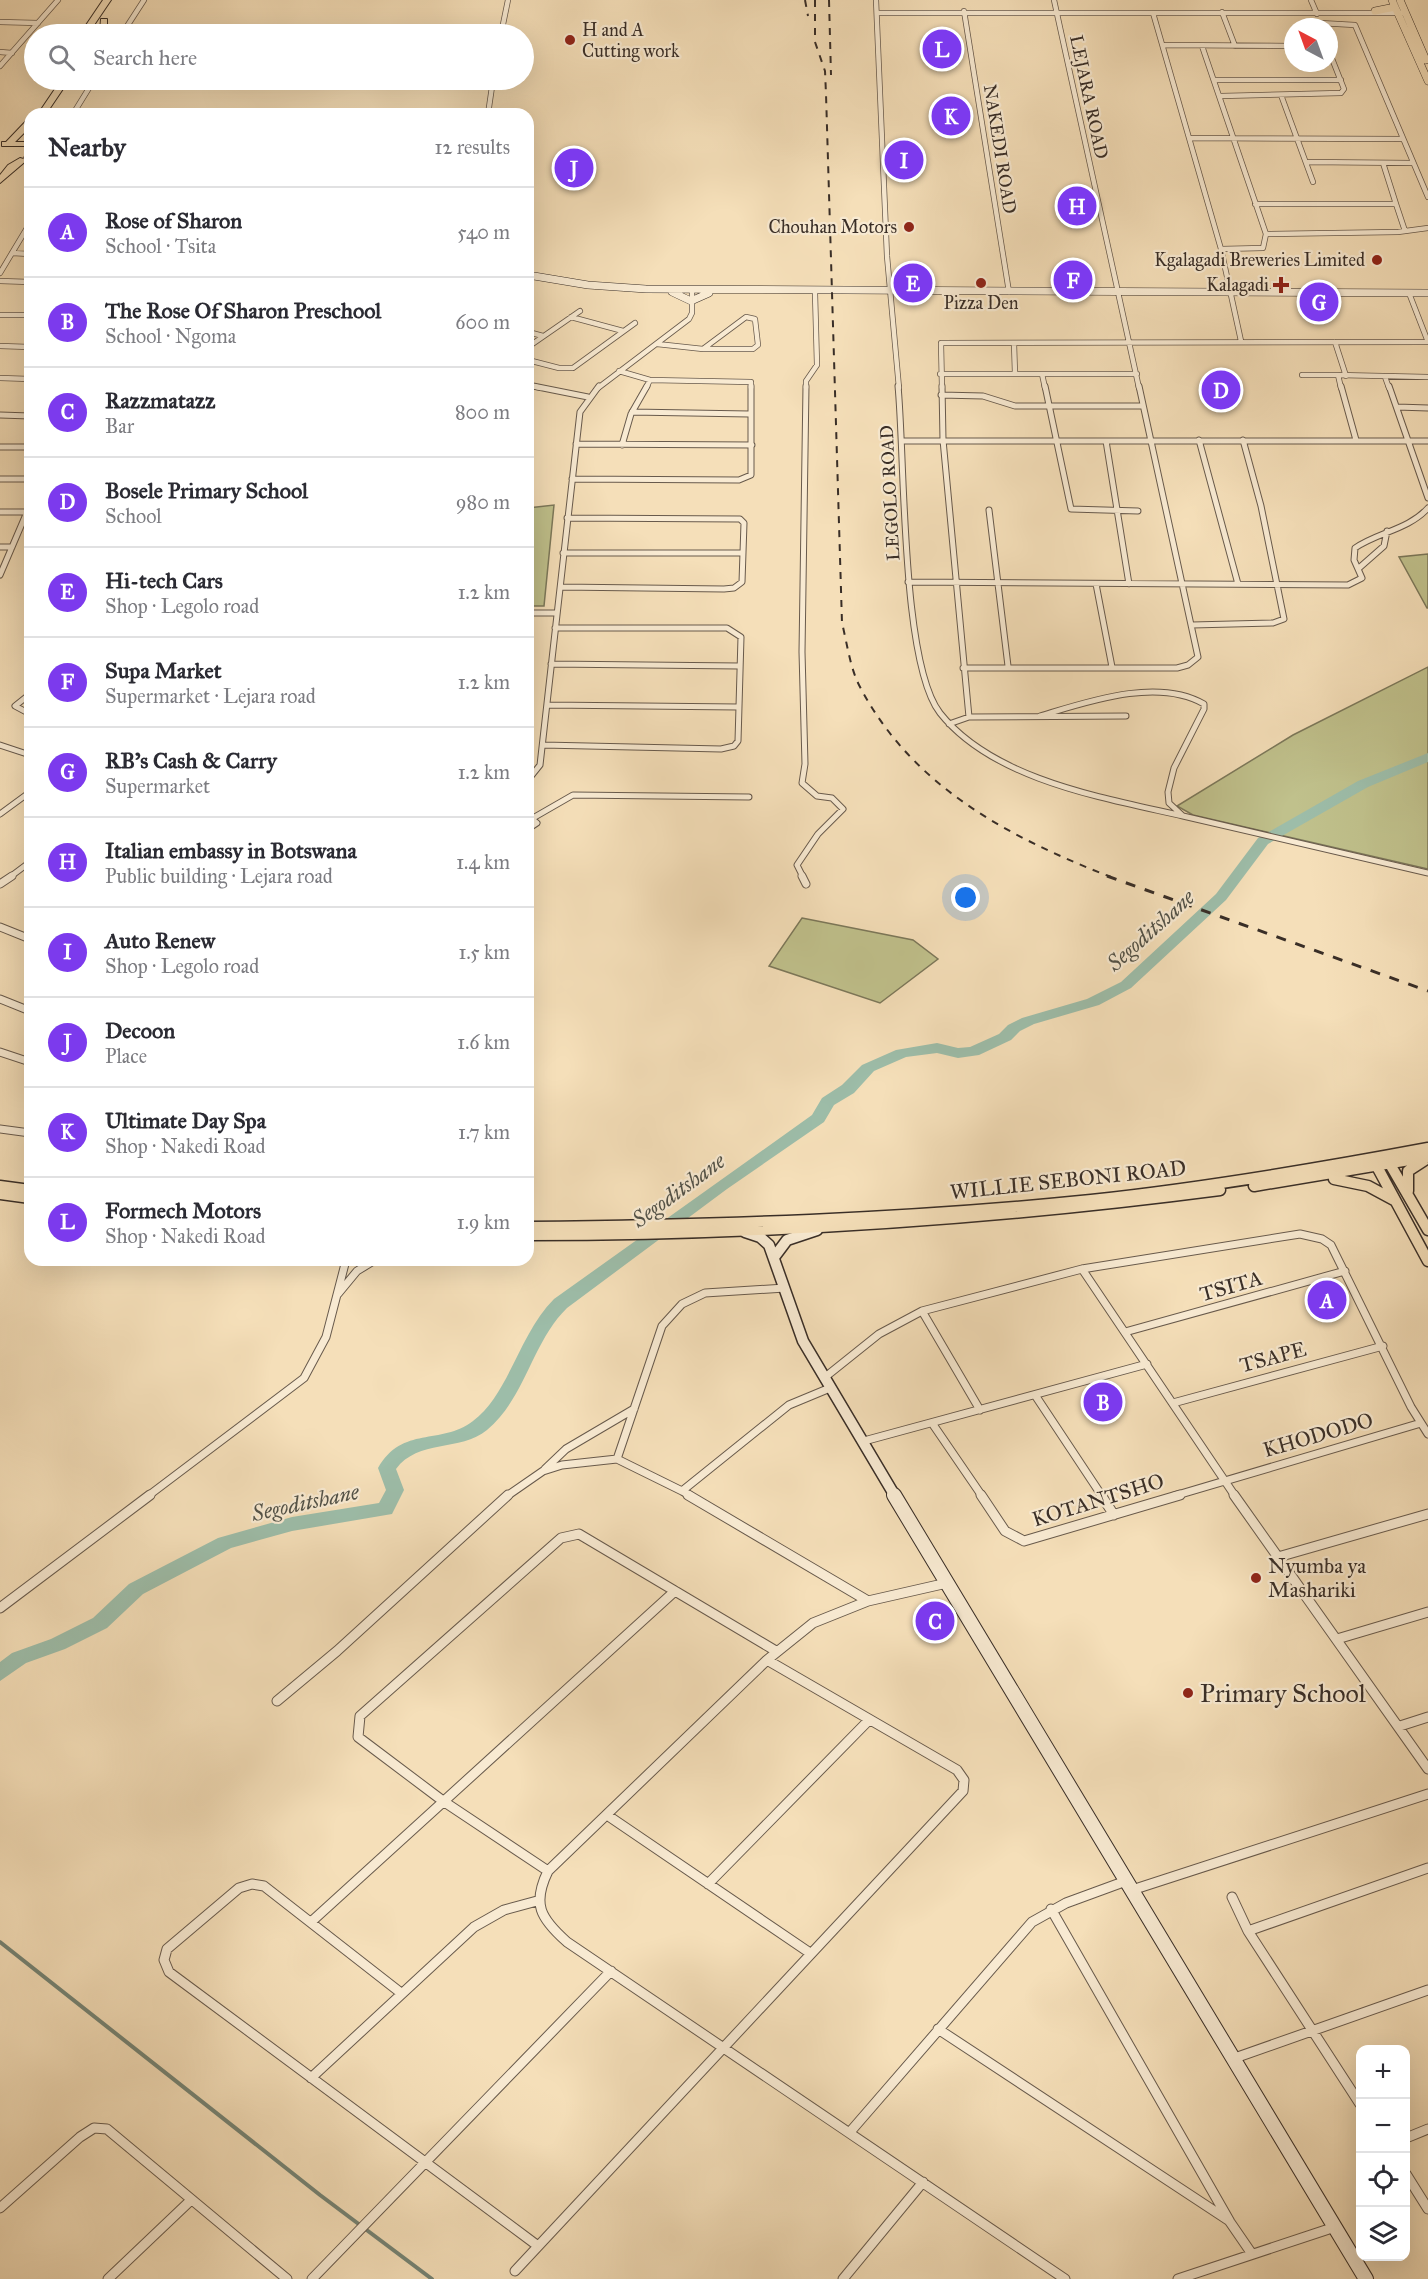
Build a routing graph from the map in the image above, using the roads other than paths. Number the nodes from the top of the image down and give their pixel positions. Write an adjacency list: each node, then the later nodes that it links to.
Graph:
1 (58, 0): 21 (street)
2 (106, 0): 22 (highway)
3 (117, 0): 19 (highway)
4 (144, 0): 25 (street)
5 (508, 0): 26 (street)
6 (876, 0): 13 (street, LEGOLO ROAD)
7 (1054, 0): 14 (street, LEJARA ROAD)
8 (1311, 0): 16 (street)
9 (1400, 0): 10 (main road)
10 (1398, 9): 12 (main road); 16 (street); 35 (main road); 40 (main road)
11 (963, 11): 13 (street); 14 (street); 82 (street, NAKEDI ROAD)
12 (1375, 11): 16 (street)
13 (876, 12): 81 (street, LEGOLO ROAD)
14 (1057, 12): 16 (street); 17 (street); 85 (street, LEJARA ROAD)
15 (1222, 12): 16 (street); 17 (street); 31 (street)
16 (1316, 12): 18 (street)
17 (1153, 13): 29 (street)
18 (1318, 18)
19 (104, 21): 23 (highway); 24 (highway)
20 (0, 22): 21 (street)
21 (38, 23)
22 (90, 24)
23 (102, 24)
24 (104, 24)
25 (128, 24)
26 (503, 24)
27 (1338, 25): 55 (street)
28 (24, 39): 34 (street)
29 (1163, 45): 30 (street); 52 (street)
30 (1202, 46): 31 (street); 38 (street)
31 (1235, 46): 32 (street)
32 (1284, 46)
33 (0, 52): 34 (street)
34 (12, 53): 36 (street)
35 (1428, 65)
36 (0, 66)
37 (1338, 72): 39 (street)
38 (1215, 80): 39 (street); 46 (street)
39 (1341, 80): 45 (street)
40 (1428, 81)
41 (50, 90): 47 (highway)
42 (58, 90): 48 (highway)
43 (88, 90): 49 (street)
44 (492, 90): 50 (street)
45 (1281, 95): 46 (street); 54 (street)
46 (1221, 96): 53 (street)
47 (39, 108)
48 (46, 108)
49 (77, 108)
50 (489, 108)
51 (24, 127): 57 (highway)
52 (1190, 138): 53 (street); 73 (street)
53 (1232, 138): 54 (street); 67 (street)
54 (1298, 138): 55 (street); 61 (street)
55 (1403, 139): 63 (street)
56 (24, 144): 57 (highway)
57 (3, 145)
58 (24, 159): 60 (highway)
59 (24, 160): 64 (highway)
60 (3, 161)
61 (1306, 162): 62 (street); 65 (street)
62 (1383, 163): 63 (street); 68 (street)
63 (1413, 163): 66 (street)
64 (0, 180)
65 (1313, 182)
66 (1428, 197)
67 (1255, 204): 68 (street); 72 (street)
68 (1396, 204): 70 (street)
69 (1428, 228): 70 (street)
70 (1405, 231): 72 (street)
71 (24, 233): 74 (street)
72 (1266, 234): 73 (street)
73 (1221, 249): 83 (street)
74 (12, 253): 75 (street); 76 (street)
75 (24, 254)
76 (0, 273)
77 (534, 278): 88 (main road)
78 (534, 278): 88 (main road)
79 (0, 281): 80 (street)
80 (24, 282)
81 (889, 292): 82 (main road); 84 (main road); 88 (main road); 137 (street, LEGOLO ROAD)
82 (1009, 292): 85 (main road)
83 (1232, 292): 85 (main road); 86 (main road); 97 (street)
84 (816, 293): 88 (main road); 204 (street)
85 (1118, 293): 98 (street, LEJARA ROAD)
86 (1409, 293): 87 (main road); 100 (street)
87 (1428, 293)
88 (691, 295): 103 (street)
89 (579, 311): 92 (street)
90 (0, 315): 91 (street)
91 (24, 315)
92 (571, 317): 94 (street); 96 (street)
93 (635, 323): 94 (street)
94 (623, 331): 107 (street)
95 (534, 334): 96 (street)
96 (543, 336): 101 (street)
97 (1241, 341): 98 (street); 99 (street)
98 (1128, 342): 102 (street); 112 (street, LEJARA ROAD)
99 (1335, 342): 100 (street); 115 (street)
100 (1428, 342)
101 (534, 343)
102 (1014, 343): 109 (street); 110 (street)
103 (657, 344): 106 (street); 108 (street)
104 (0, 346): 105 (street)
105 (24, 347)
106 (703, 349): 106 (street)
107 (534, 362)
108 (619, 371): 120 (street); 123 (street)
109 (940, 374): 110 (street); 122 (street)
110 (1015, 374): 111 (street)
111 (1042, 374): 112 (street); 125 (street)
112 (1137, 374): 124 (street, LEJARA ROAD)
113 (1302, 375): 114 (street)
114 (1338, 375): 115 (street); 136 (street)
115 (1346, 376): 116 (street)
116 (1385, 377): 117 (street); 126 (street)
117 (1428, 377)
118 (0, 378): 119 (street)
119 (24, 379)
120 (650, 380): 128 (street); 129 (street)
121 (534, 386): 123 (street)
122 (941, 395): 125 (street); 132 (street)
123 (588, 398): 142 (street)
124 (1143, 406): 125 (street); 134 (street, LEJARA ROAD)
125 (1050, 407): 133 (street)
126 (1397, 408): 127 (street); 140 (street)
127 (1428, 408)
128 (632, 412): 129 (street); 143 (street)
129 (750, 414): 144 (street)
130 (0, 415): 131 (street)
131 (24, 416)
132 (943, 440): 133 (street); 137 (street); 168 (street)
133 (1057, 440): 138 (street); 153 (street)
134 (1150, 440): 135 (street); 138 (street); 167 (street, LEJARA ROAD)
135 (1199, 440): 139 (street); 172 (street)
136 (1356, 440): 139 (street); 140 (street)
137 (903, 441): 166 (street, LEGOLO ROAD)
138 (1106, 441): 153 (street)
139 (1243, 441): 173 (street)
140 (1410, 441): 141 (street); 150 (street)
141 (1428, 441)
142 (576, 444): 143 (street); 149 (street)
143 (622, 445): 144 (street)
144 (752, 445): 149 (street)
145 (0, 447): 146 (street)
146 (24, 447)
147 (0, 479): 148 (street)
148 (24, 479)
149 (572, 479): 157 (street)
150 (1428, 498)
151 (1428, 508): 159 (street)
152 (989, 510): 169 (street)
153 (1116, 511): 154 (street); 171 (street)
154 (1138, 511)
155 (0, 512): 156 (street)
156 (24, 512)
157 (567, 518): 162 (street); 163 (street)
158 (24, 519): 161 (street)
159 (1387, 531): 164 (street); 164 (street)
160 (0, 547): 161 (street)
161 (12, 548): 165 (street)
162 (563, 553): 163 (street); 174 (street)
163 (742, 553): 174 (street)
164 (1359, 568): 173 (street)
165 (0, 575)
166 (908, 582): 168 (street); 191 (street, LEGOLO ROAD)
167 (1182, 583): 171 (street); 172 (street); 177 (street, LEJARA ROAD)
168 (956, 584): 169 (street); 183 (street)
169 (996, 584): 170 (street); 181 (street)
170 (1096, 584): 171 (street); 182 (street)
171 (1129, 584)
172 (1238, 584): 173 (street)
173 (1275, 584): 177 (street)
174 (561, 586): 176 (street)
175 (534, 613): 176 (street)
176 (557, 613): 178 (street)
177 (1192, 625): 182 (street, LEJARA ROAD)
178 (555, 628): 179 (street); 180 (street)
179 (550, 664): 180 (street); 185 (street)
180 (739, 666): 186 (street)
181 (1008, 666): 182 (street); 183 (street)
182 (1112, 667)
183 (963, 668): 190 (street)
184 (24, 699): 187 (street)
185 (547, 705): 186 (street); 193 (street)
186 (738, 708): 193 (street)
187 (24, 712)
188 (1040, 716): 189 (street); 190 (street); 200 (street)
189 (1126, 716)
190 (969, 717): 191 (street)
191 (949, 724): 200 (street, LEGOLO ROAD)
192 (0, 745): 194 (street)
193 (543, 745): 195 (street)
194 (24, 753)
195 (534, 775)
196 (24, 797): 198 (street)
197 (749, 797): 199 (street)
198 (0, 814)
199 (534, 815)
200 (1183, 816): 202 (street, LEGOLO ROAD)
201 (24, 866): 203 (street)
202 (1428, 873)
203 (0, 884)
204 (806, 884)
205 (0, 927): 206 (street)
206 (24, 935)
207 (0, 999): 208 (street)
208 (24, 1009)
209 (0, 1052): 210 (street)
210 (24, 1060)
211 (0, 1129): 212 (street)
212 (24, 1132)
213 (1428, 1148): 215 (main road, WILLIE SEBONI ROAD)
214 (1428, 1158): 215 (main road, WILLIE SEBONI ROAD); 221 (main road)
215 (1387, 1160): 216 (main road, WILLIE SEBONI ROAD); 221 (main road)
216 (1375, 1163): 217 (main road, WILLIE SEBONI ROAD); 223 (main road); 225 (main road, WILLIE SEBONI ROAD)
217 (1309, 1178): 223 (main road); 226 (main road, WILLIE SEBONI ROAD)
218 (0, 1186): 219 (main road)
219 (24, 1189)
220 (0, 1194): 222 (main road)
221 (1408, 1195): 227 (main road)
222 (24, 1197)
223 (1395, 1200): 232 (main road)
224 (534, 1227): 228 (main road)
225 (710, 1229): 228 (main road); 229 (main road, WILLIE SEBONI ROAD)
226 (818, 1230): 229 (main road, WILLIE SEBONI ROAD); 231 (main road)
227 (1428, 1230)
228 (587, 1231): 230 (main road)
229 (745, 1232): 231 (main road)
230 (534, 1235)
231 (775, 1256): 237 (main road)
232 (1428, 1262)
233 (344, 1266): 238 (street)
234 (365, 1266): 238 (street)
235 (1082, 1269): 236 (street); 239 (street); 240 (street)
236 (1345, 1271): 240 (street, TSITA); 241 (street)
237 (785, 1287): 243 (main road); 246 (street)
238 (336, 1296): 262 (street)
239 (921, 1311): 243 (street); 247 (street)
240 (1125, 1332): 242 (street)
241 (1383, 1346): 245 (street, TSAPE); 249 (street)
242 (1147, 1364): 244 (street); 245 (street)
243 (827, 1383): 251 (main road); 255 (street)
244 (1035, 1395): 247 (street); 257 (street)
245 (1173, 1403): 254 (street)
246 (634, 1409): 252 (street); 253 (street)
247 (980, 1410): 248 (street)
248 (932, 1423): 251 (street); 257 (street, KOTANTSHO)
249 (1421, 1424): 250 (street); 254 (street, KHODODO)
250 (1428, 1434)
251 (864, 1441): 259 (main road)
252 (617, 1459): 253 (street); 255 (street)
253 (543, 1471): 267 (street)
254 (1224, 1481): 257 (street, KOTANTSHO); 258 (street)
255 (682, 1491): 261 (street)
256 (1428, 1514): 258 (street)
257 (1114, 1515)
258 (1278, 1557): 264 (street)
259 (947, 1583): 261 (street); 278 (main road)
260 (675, 1591): 265 (street); 273 (street); 273 (street)
261 (868, 1601): 265 (street)
262 (0, 1608)
263 (1428, 1612): 264 (street)
264 (1337, 1639): 270 (street)
265 (776, 1651): 266 (street)
266 (766, 1660): 269 (street); 274 (street)
267 (277, 1701)
268 (1428, 1717): 270 (street)
269 (869, 1720): 277 (street); 284 (street)
270 (1400, 1726): 271 (street)
271 (1428, 1769)
272 (1428, 1794): 278 (street)
273 (443, 1801): 276 (street); 282 (street)
274 (607, 1815): 276 (street); 277 (street)
275 (1428, 1868): 283 (street)
276 (548, 1871): 280 (street)
277 (708, 1884): 284 (street)
278 (1129, 1885): 281 (street); 291 (main road)
279 (1232, 1898): 283 (street)
280 (537, 1901): 285 (street); 287 (street)
281 (1051, 1909): 288 (street); 303 (street)
282 (311, 1922): 287 (street); 292 (street)
283 (1248, 1931): 289 (street)
284 (810, 1953): 290 (street)
285 (611, 1971): 290 (street); 297 (street)
286 (1428, 1990): 289 (street)
287 (401, 1993): 292 (street)
288 (938, 2029): 295 (street); 303 (street)
289 (1311, 2029): 291 (street); 293 (street)
290 (723, 2047): 295 (street); 305 (street)
291 (1232, 2059): 304 (main road)
292 (311, 2078): 297 (street)
293 (1357, 2099)
294 (1428, 2129): 296 (street)
295 (850, 2132): 299 (street)
296 (1410, 2136)
297 (426, 2163): 305 (street); 310 (street)
298 (1410, 2180): 302 (street)
299 (923, 2182): 311 (street); 312 (street)
300 (190, 2201): 301 (street); 308 (street); 309 (street)
301 (0, 2208)
302 (1428, 2209)
303 (1230, 2222): 306 (street)
304 (1335, 2227): 306 (street); 314 (main road)
305 (538, 2246): 307 (street)
306 (1252, 2254): 313 (street)
307 (515, 2271)
308 (108, 2279)
309 (287, 2279)
310 (312, 2279)
311 (843, 2279)
312 (1065, 2279)
313 (1178, 2279)
314 (1366, 2279)

